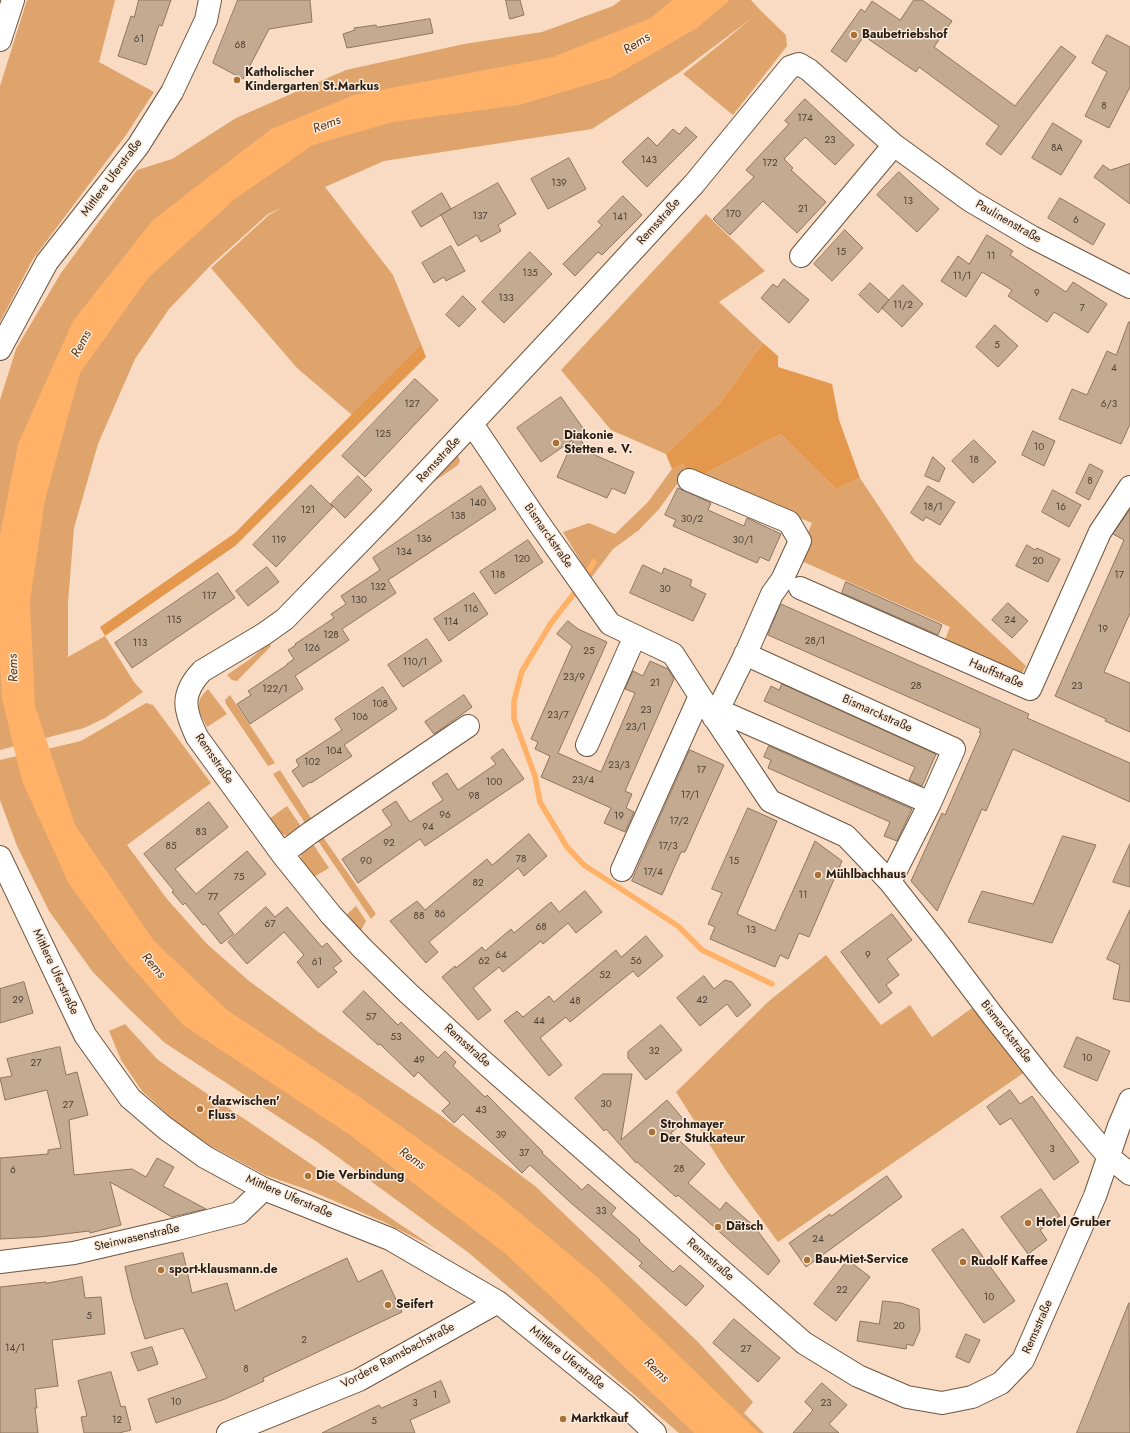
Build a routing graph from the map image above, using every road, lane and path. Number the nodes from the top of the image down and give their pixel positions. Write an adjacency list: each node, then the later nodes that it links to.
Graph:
1 (13, 0): 3 (street)
2 (210, 0): 8 (street, Mittlere Uferstraße)
3 (0, 40)
4 (798, 64): 5 (street, Paulinenstraße); 9 (street, Remsstraße)
5 (894, 145): 6 (street); 7 (street, Paulinenstraße)
6 (801, 256)
7 (1130, 287)
8 (0, 349)
9 (472, 424): 13 (street, Bismarckstraße); 20 (street, Remsstraße)
10 (689, 480): 14 (street)
11 (1130, 487): 12 (street, Hauffstraße)
12 (800, 588)
13 (635, 636): 15 (street, Bismarckstraße); 18 (street)
14 (745, 654): 16 (street); 19 (street, Bismarckstraße)
15 (700, 696): 16 (street, Bismarckstraße); 22 (street)
16 (716, 714): 19 (street); 23 (street, Bismarckstraße)
17 (468, 726): 20 (street)
18 (588, 745)
19 (930, 803): 23 (street, Bismarckstraße)
20 (282, 854): 25 (street, Remsstraße)
21 (0, 857): 27 (street, Mittlere Uferstraße)
22 (622, 870)
23 (890, 882): 25 (street, Bismarckstraße)
24 (1130, 1100): 25 (street, Remsstraße)
25 (1109, 1157): 26 (street, Bismarckstraße)
26 (1130, 1174)
27 (264, 1189): 28 (street, Steinwasenstraße); 29 (street, Mittlere Uferstraße)
28 (0, 1262)
29 (498, 1302): 30 (street, Vordere Ramsbachstraße); 31 (street, Mittlere Uferstraße)
30 (228, 1433)
31 (655, 1433)

